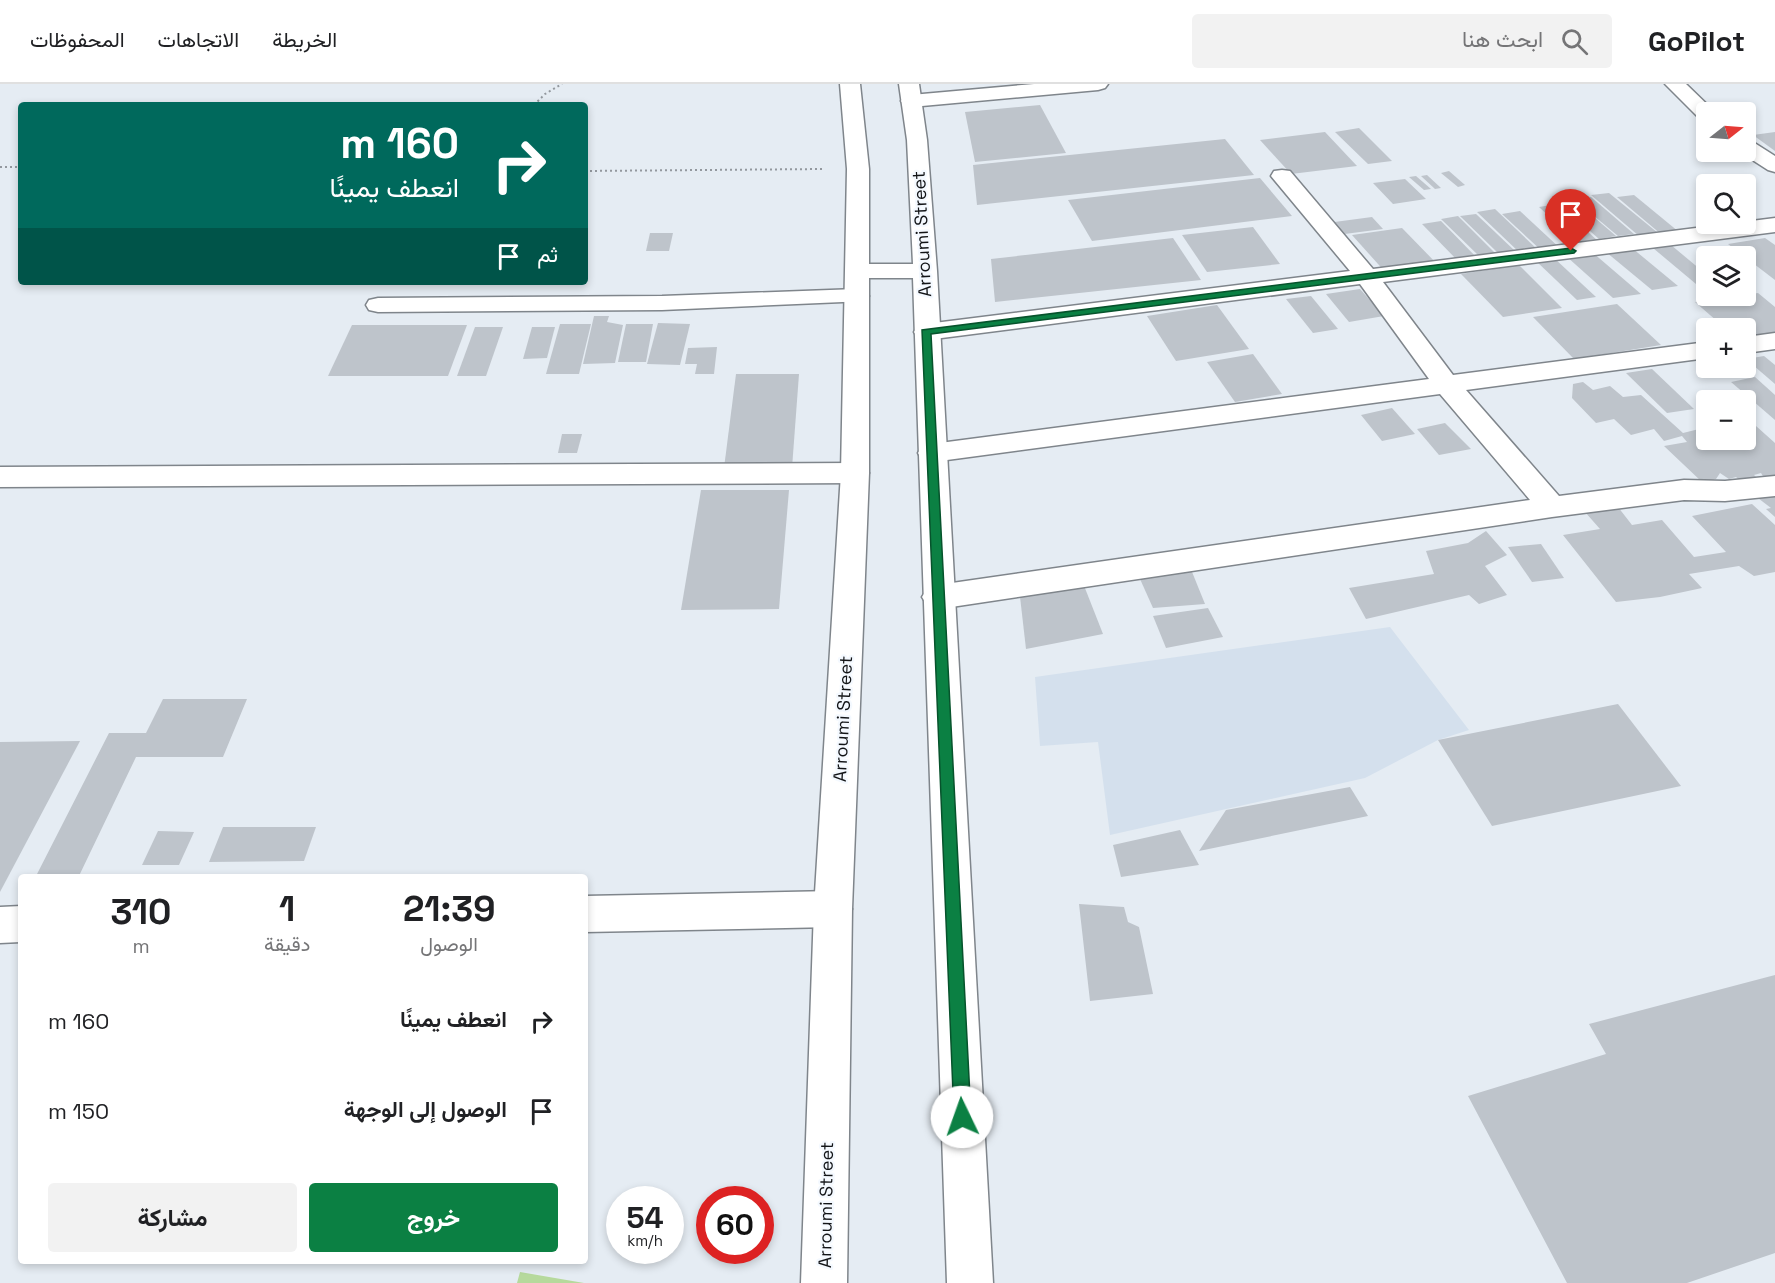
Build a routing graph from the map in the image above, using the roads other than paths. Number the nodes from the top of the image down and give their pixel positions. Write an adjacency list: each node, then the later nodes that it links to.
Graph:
1 (850, 84): 12 (street, Arroumi Street)
2 (1098, 84): 4 (street)
3 (1675, 84): 5 (street)
4 (910, 92): 10 (street, Arroumi Street)
5 (1696, 104)
6 (1756, 153): 7 (street)
7 (1775, 166)
8 (1282, 176): 11 (street)
9 (1775, 225): 11 (street)
10 (925, 271): 12 (street); 14 (street, Arroumi Street)
11 (1367, 277): 14 (street); 18 (street)
12 (857, 284): 13 (street); 20 (street, Arroumi Street)
13 (378, 305)
14 (926, 332): 19 (street, Arroumi Street)
15 (1775, 341): 16 (street)
16 (1756, 344)
17 (1696, 351): 18 (street)
18 (1446, 384): 19 (street); 23 (street)
19 (932, 453): 24 (street, Arroumi Street)
20 (855, 473): 21 (street); 25 (street, Arroumi Street)
21 (0, 477)
22 (1775, 486): 23 (street)
23 (1552, 507): 24 (street)
24 (938, 597): 30 (street, Arroumi Street)
25 (833, 909): 26 (street); 29 (street, Arroumi Street)
26 (588, 914)
27 (18, 924): 28 (street)
28 (0, 925)
29 (824, 1283)
30 (970, 1283)

